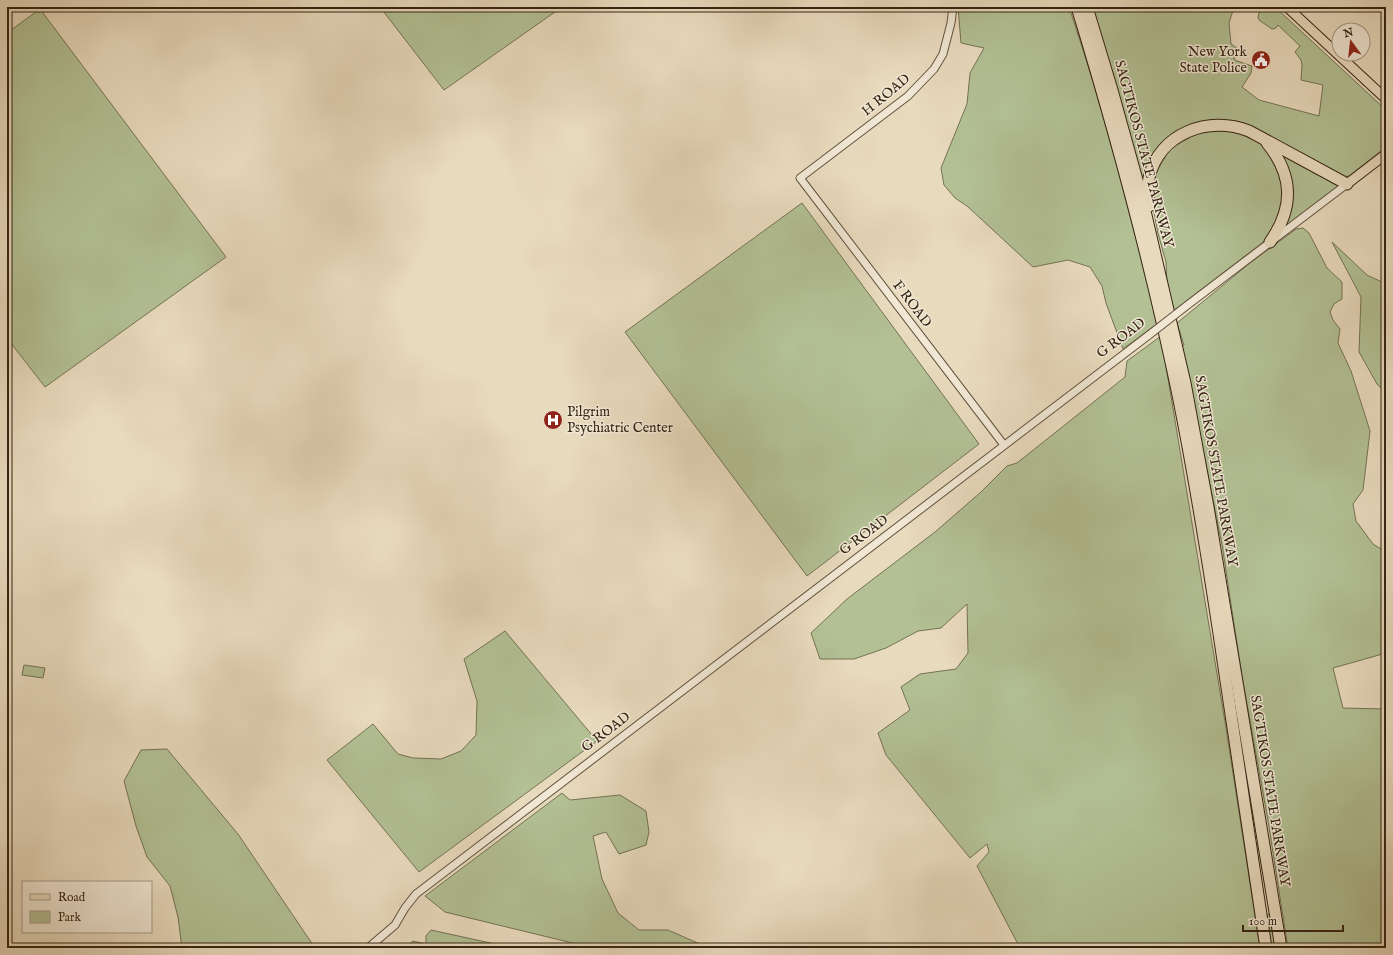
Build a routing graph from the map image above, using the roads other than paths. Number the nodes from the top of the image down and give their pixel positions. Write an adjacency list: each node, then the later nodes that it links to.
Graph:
1 (953, 7): 8 (street, H ROAD)
2 (1078, 7): 14 (highway, SAGTIKOS STATE PARKWAY)
3 (1086, 7): 10 (highway, SAGTIKOS STATE PARKWAY)
4 (1287, 7): 5 (main road)
5 (1386, 99)
6 (1264, 139): 9 (highway); 10 (highway); 11 (highway)
7 (1386, 154): 9 (main road, G ROAD)
8 (800, 178): 12 (street, F ROAD)
9 (1347, 184): 11 (street, G ROAD)
10 (1151, 234): 15 (highway, SAGTIKOS STATE PARKWAY)
11 (1270, 242): 12 (street, G ROAD, bridge)
12 (1004, 445): 13 (street, G ROAD)
13 (368, 948)
14 (1266, 948)
15 (1281, 948)

